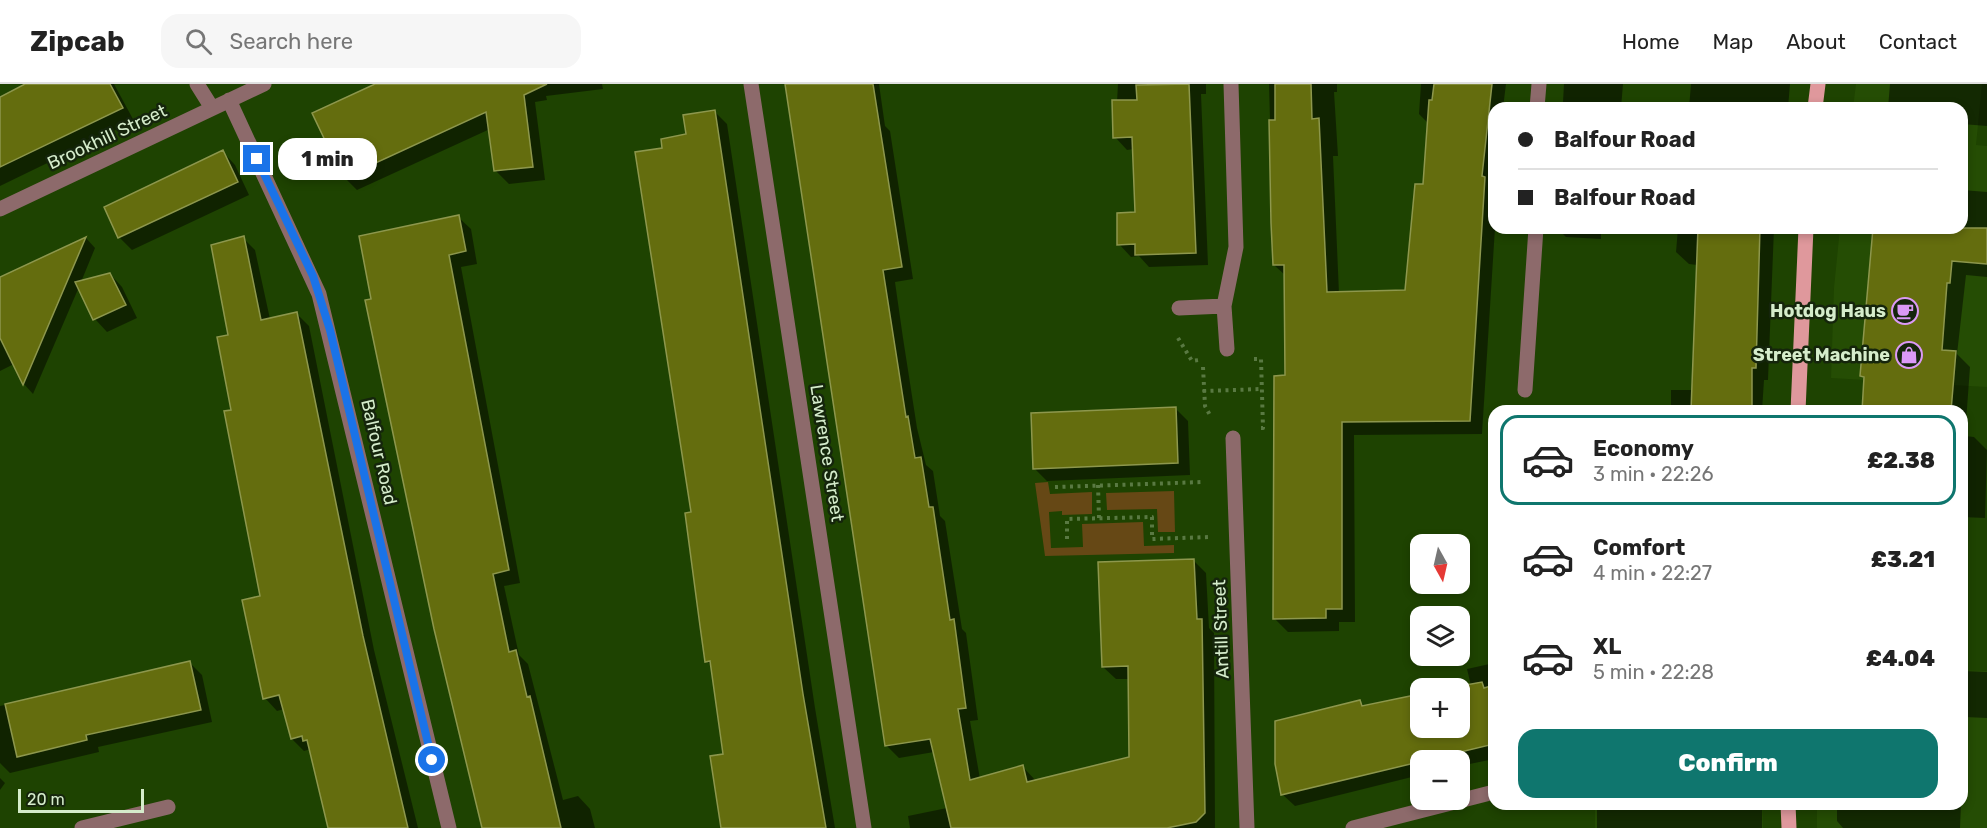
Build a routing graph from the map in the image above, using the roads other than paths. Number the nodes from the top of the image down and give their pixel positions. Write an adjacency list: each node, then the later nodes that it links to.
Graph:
1 (197, 84): 10 (street)
2 (264, 84): 7 (street, Brookhill Street)
3 (751, 84): 26 (street, Lawrence Street)
4 (1231, 84): 14 (street)
5 (1539, 84): 8 (street)
6 (1818, 84): 9 (main road)
7 (229, 100): 10 (street, Brookhill Street); 25 (street, Balfour Road)
8 (1538, 102)
9 (1816, 102)
10 (213, 108): 11 (street, Brookhill Street)
11 (0, 209)
12 (1536, 234): 17 (street)
13 (1806, 234): 18 (main road)
14 (1224, 306): 15 (street); 16 (street)
15 (1179, 308)
16 (1227, 354)
17 (1525, 390)
18 (1798, 405)
19 (1232, 433): 27 (street, Antill Street)
20 (1488, 794): 28 (street)
21 (168, 807): 23 (street)
22 (1788, 810): 29 (main road)
23 (126, 823): 24 (street)
24 (82, 828)
25 (449, 828)
26 (864, 828)
27 (1247, 828)
28 (1353, 828)
29 (1789, 828)

